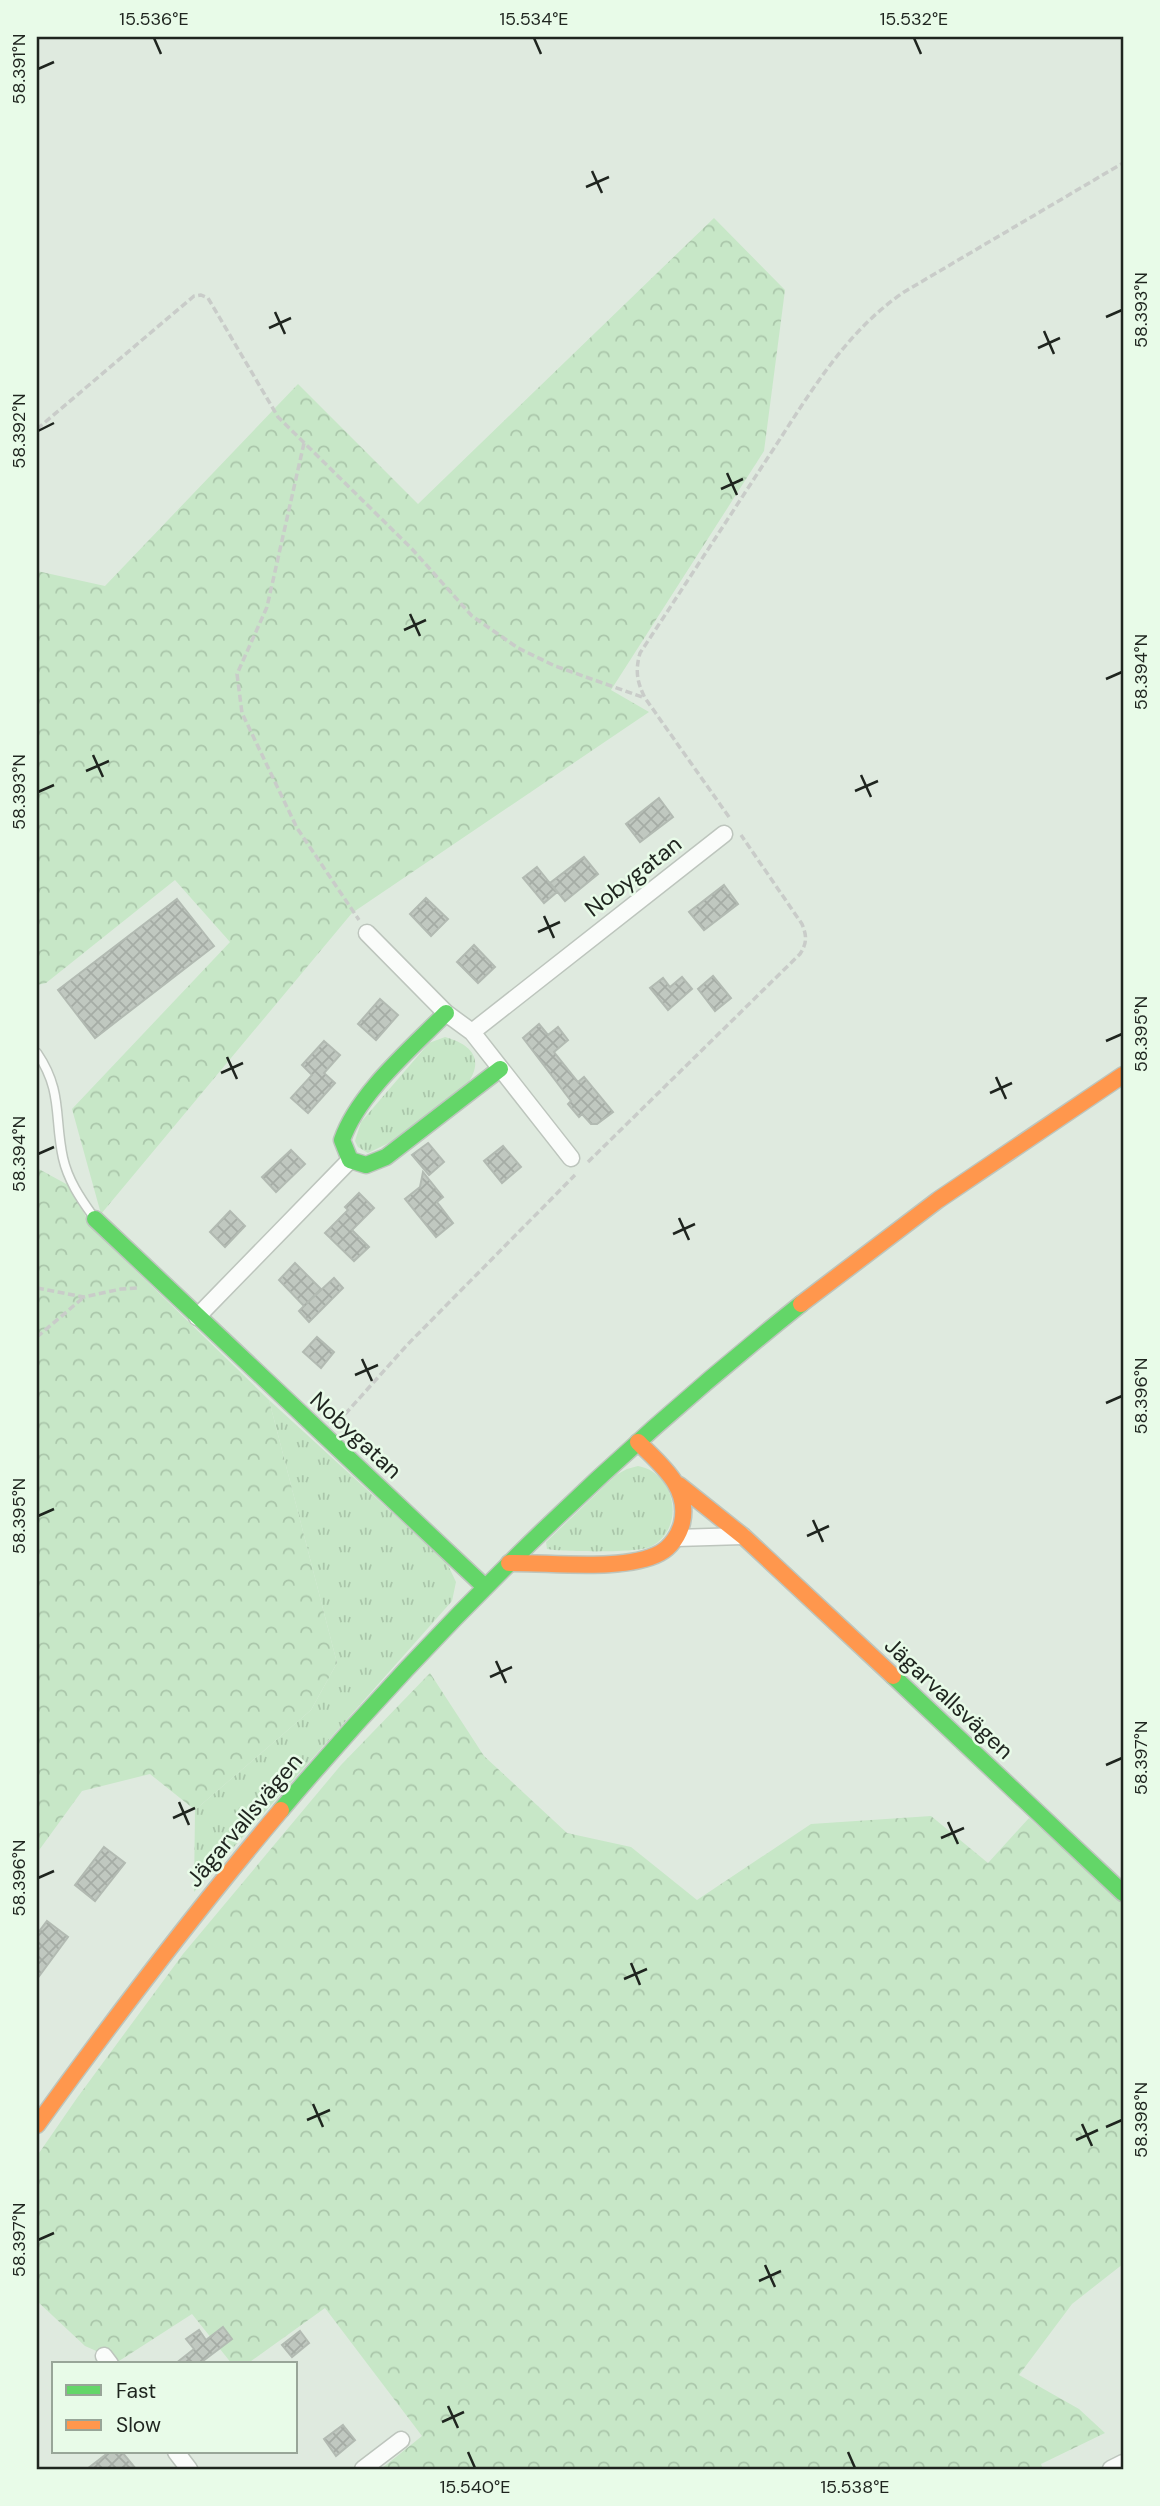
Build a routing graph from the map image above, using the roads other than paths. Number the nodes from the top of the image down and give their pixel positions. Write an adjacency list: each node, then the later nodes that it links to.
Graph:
1 (724, 834): 4 (street, Nobygatan)
2 (368, 933): 3 (street)
3 (446, 1013): 4 (street); 9 (street)
4 (472, 1032): 6 (street)
5 (37, 1053): 10 (lane)
6 (500, 1069): 8 (street); 9 (street)
7 (1123, 1075): 12 (street)
8 (571, 1158)
9 (350, 1160): 11 (street)
10 (95, 1219): 11 (street, Nobygatan)
11 (197, 1317): 17 (street, Nobygatan)
12 (638, 1442): 13 (street, Jägarvallsvägen); 16 (street, Jägarvallsvägen)
13 (679, 1485): 14 (street, Jägarvallsvägen); 15 (street)
14 (743, 1536): 15 (street); 18 (street, Jägarvallsvägen)
15 (676, 1538): 16 (street)
16 (509, 1563): 17 (street, Jägarvallsvägen)
17 (485, 1587): 19 (street, Jägarvallsvägen)
18 (1123, 1893)
19 (37, 2125)
20 (401, 2440): 24 (street)
21 (178, 2454): 23 (street)
22 (1123, 2463): 25 (street)
23 (189, 2469)
24 (363, 2469)
25 (1111, 2469)

